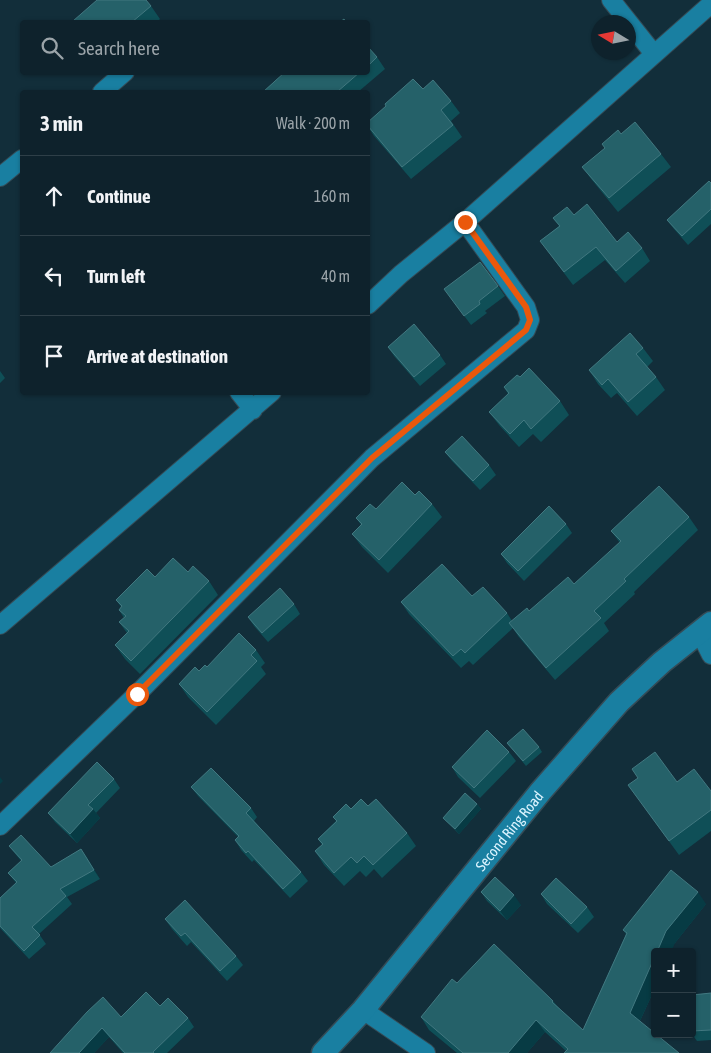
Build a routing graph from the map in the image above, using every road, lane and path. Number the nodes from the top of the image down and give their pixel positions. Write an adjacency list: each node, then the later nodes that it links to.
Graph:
1 (611, 0): 3 (street)
2 (711, 4): 3 (street)
3 (654, 54): 8 (street)
4 (122, 75): 5 (street)
5 (104, 90)
6 (20, 161): 7 (street)
7 (0, 177)
8 (465, 222): 9 (street); 16 (street)
9 (370, 303)
10 (241, 395): 12 (street)
11 (269, 395): 12 (street)
12 (253, 410): 13 (street)
13 (0, 625)
14 (705, 628): 15 (street); 17 (street, Second Ring Road)
15 (711, 656)
16 (0, 826)
17 (363, 1010): 18 (street, Second Ring Road); 19 (street)
18 (323, 1053)
19 (426, 1053)

